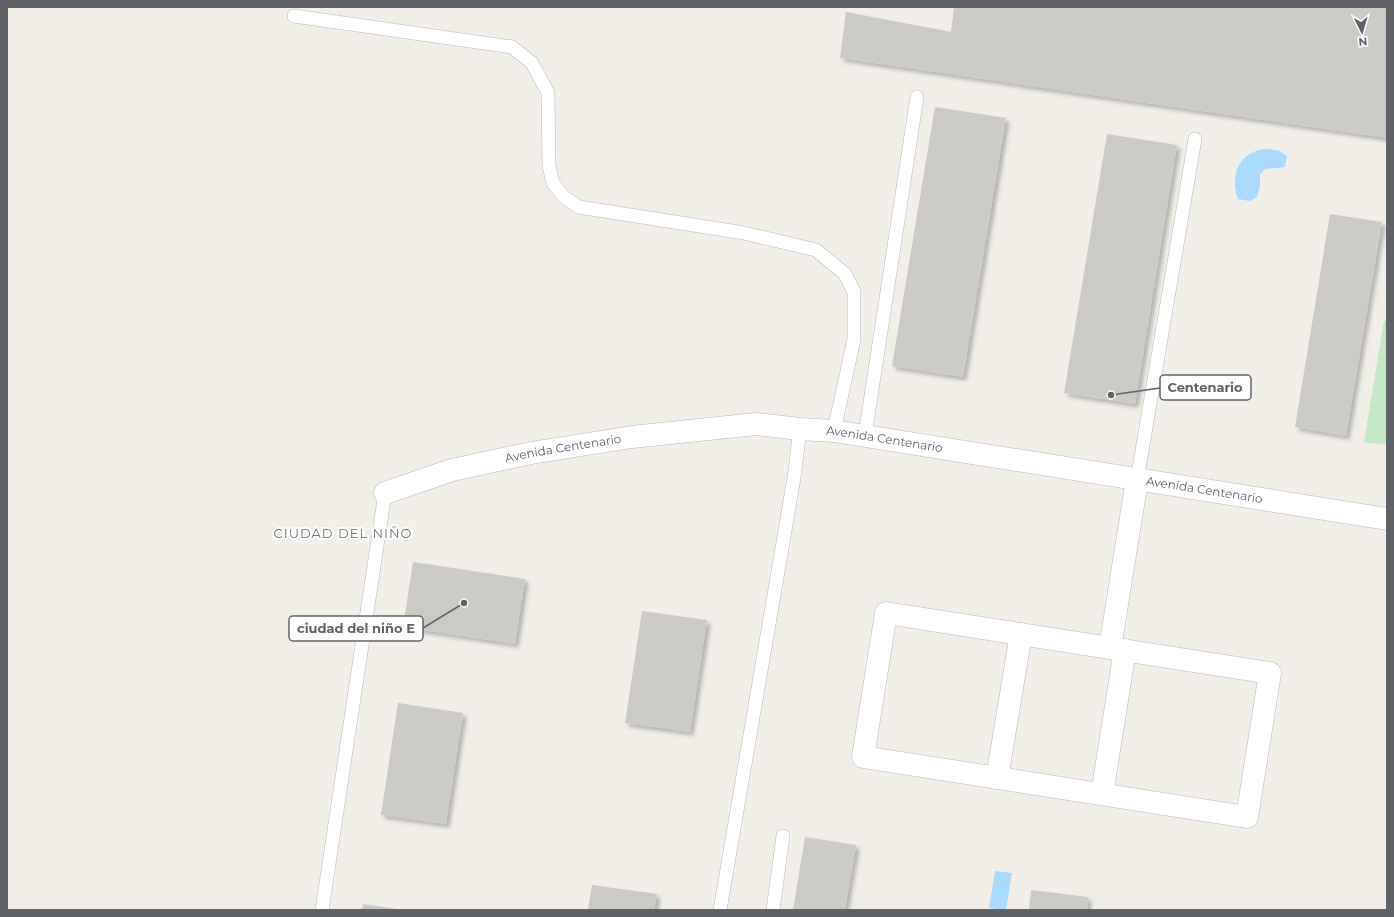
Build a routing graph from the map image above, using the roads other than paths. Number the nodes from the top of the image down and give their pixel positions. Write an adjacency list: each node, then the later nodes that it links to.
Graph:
1 (294, 16): 5 (lane)
2 (917, 97): 6 (lane)
3 (1195, 139): 7 (lane)
4 (800, 429): 5 (street, Avenida Centenario); 8 (street, Avenida Centenario); 16 (lane)
5 (834, 430): 6 (street, Avenida Centenario)
6 (865, 435): 7 (street, Avenida Centenario)
7 (1137, 480): 9 (street, Avenida Centenario); 11 (street)
8 (385, 493): 15 (lane)
9 (1387, 519)
10 (1021, 634): 11 (street); 12 (street); 12 (street)
11 (1117, 649): 13 (street); 13 (street)
12 (997, 778): 13 (street)
13 (1102, 794)
14 (783, 836): 17 (lane)
15 (322, 910)
16 (720, 910)
17 (773, 910)

